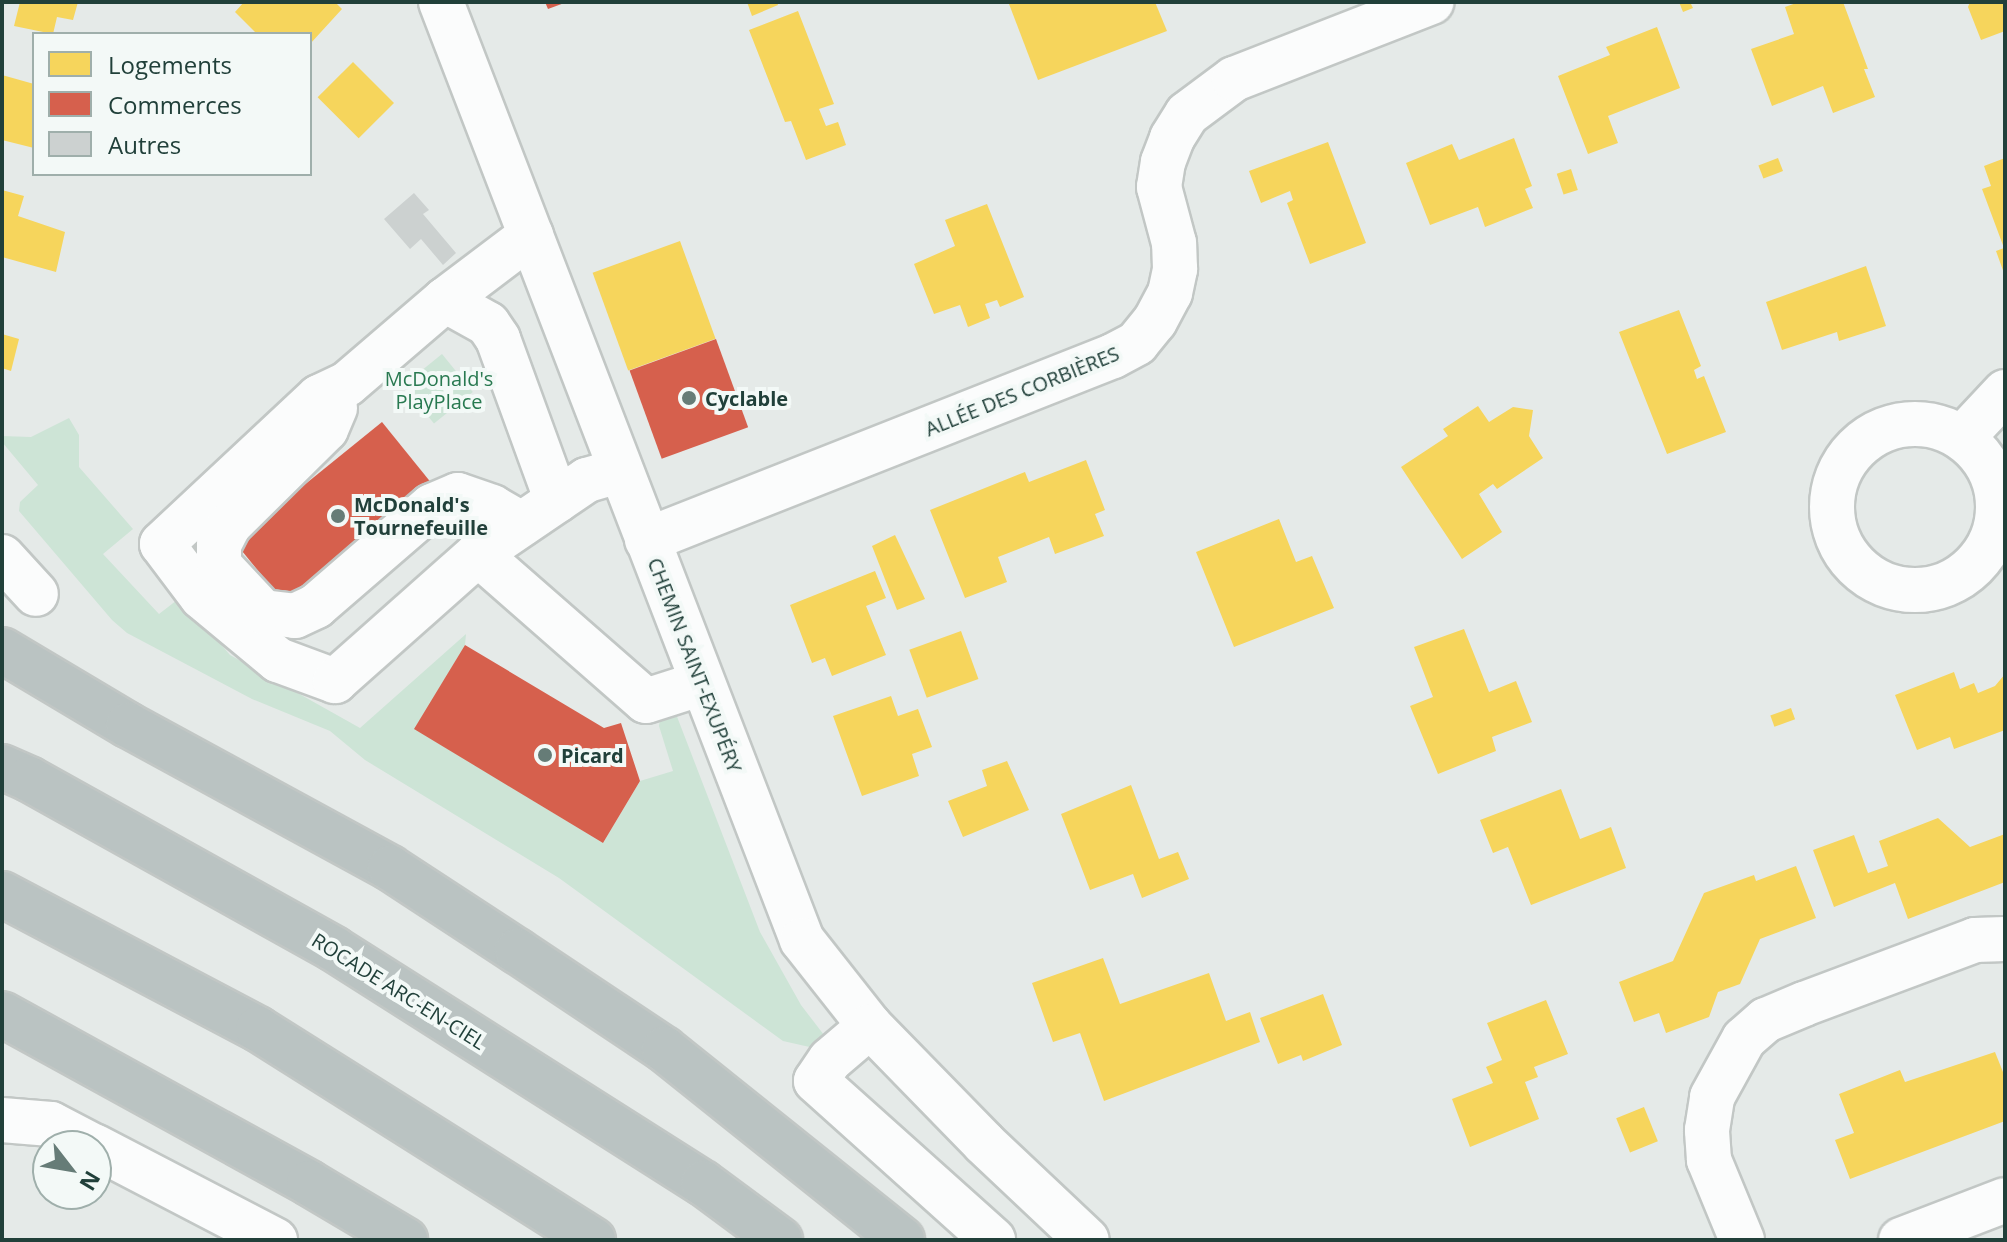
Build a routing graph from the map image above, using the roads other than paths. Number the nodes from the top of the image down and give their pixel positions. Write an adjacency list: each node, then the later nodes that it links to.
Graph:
1 (441, 2): 3 (street, CHEMIN SAINT-EXUPÉRY)
2 (1432, 2): 10 (street, ALLÉE DES CORBIÈRES)
3 (531, 235): 4 (street); 8 (street, CHEMIN SAINT-EXUPÉRY)
4 (445, 300): 5 (street); 9 (street)
5 (347, 384): 9 (street); 11 (street)
6 (2005, 392): 7 (street)
7 (1962, 438)
8 (621, 470): 9 (street); 10 (street, CHEMIN SAINT-EXUPÉRY)
9 (539, 512): 11 (street)
10 (647, 540): 15 (street, CHEMIN SAINT-EXUPÉRY)
11 (478, 554): 15 (street)
12 (2, 557): 13 (street)
13 (36, 594)
14 (2, 650): 29 (highway)
15 (702, 683): 20 (street, CHEMIN SAINT-EXUPÉRY)
16 (2, 767): 28 (highway, ROCADE ARC-EN-CIEL)
17 (2, 894): 27 (highway)
18 (2005, 939): 32 (street)
19 (2, 1014): 26 (highway)
20 (870, 1026): 30 (street); 31 (street, CHEMIN SAINT-EXUPÉRY)
21 (2, 1120): 22 (street)
22 (62, 1130)
23 (112, 1156): 25 (street)
24 (2005, 1200): 33 (street)
25 (275, 1240)
26 (405, 1240)
27 (593, 1240)
28 (780, 1240)
29 (902, 1240)
30 (993, 1240)
31 (1087, 1240)
32 (1742, 1240)
33 (1901, 1240)

